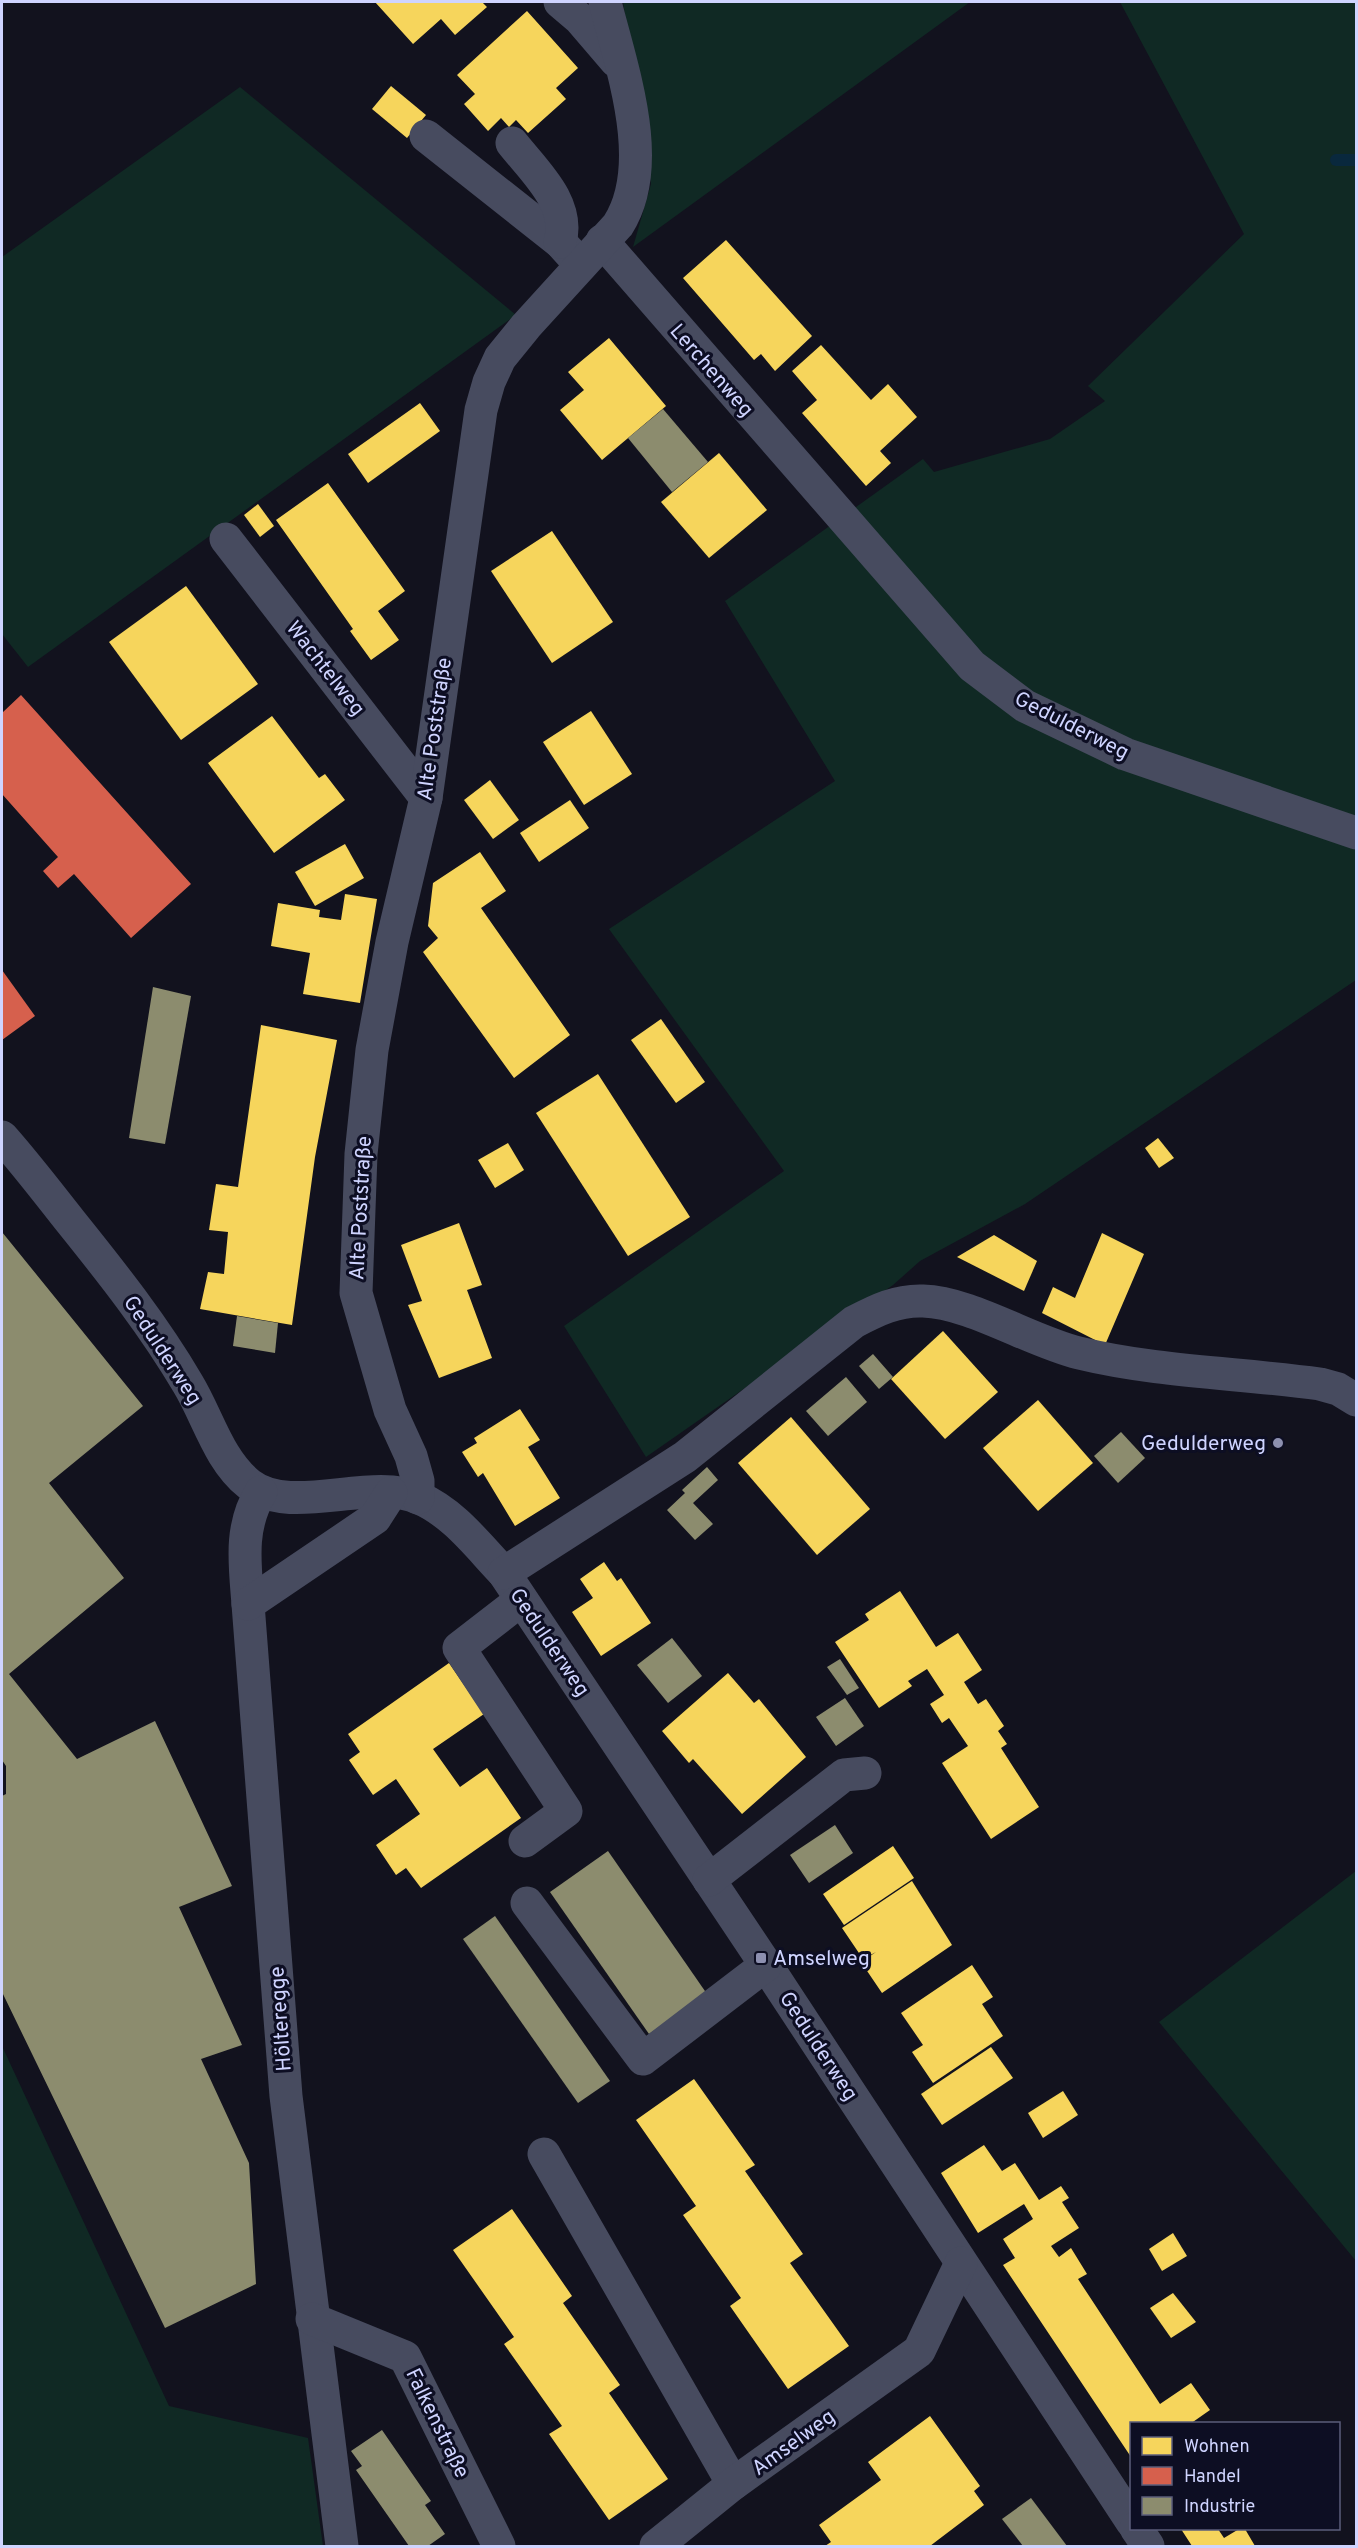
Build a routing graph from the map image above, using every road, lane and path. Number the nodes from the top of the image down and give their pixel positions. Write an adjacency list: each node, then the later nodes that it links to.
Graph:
1 (560, 2): 3 (street)
2 (605, 2): 3 (street, Alte Poststraße)
3 (620, 66): 6 (street, Alte Poststraße)
4 (426, 136): 6 (street, Lerchenweg)
5 (512, 142): 6 (street)
6 (581, 249): 7 (street, Lerchenweg); 9 (street, Alte Poststraße)
7 (823, 498): 10 (street, Gedulderweg)
8 (226, 539): 9 (street, Wachtelweg)
9 (426, 798): 14 (street, Alte Poststraße)
10 (1356, 833)
11 (2, 1137): 13 (street, Gedulderweg)
12 (1356, 1400): 15 (street, Gedulderweg)
13 (261, 1492): 14 (street, Gedulderweg); 17 (street, Hölteregge)
14 (405, 1496): 15 (street, Gedulderweg); 17 (street)
15 (504, 1573): 16 (street, Gedulderweg)
16 (521, 1600): 19 (street); 20 (street, Gedulderweg)
17 (248, 1605): 25 (street, Hölteregge)
18 (865, 1773): 20 (street)
19 (525, 1841)
20 (709, 1880): 22 (street, Gedulderweg)
21 (527, 1903): 22 (street)
22 (766, 1965): 24 (street, Gedulderweg)
23 (544, 2154): 26 (street, Amselweg)
24 (961, 2263): 26 (street, Amselweg); 27 (street, Gedulderweg)
25 (312, 2319): 29 (street, Hölteregge); 30 (street, Falkenstraße)
26 (733, 2484): 31 (street, Amselweg)
27 (1130, 2520)
28 (1137, 2530): 32 (street)
29 (342, 2547)
30 (499, 2547)
31 (656, 2547)
32 (1148, 2547)

